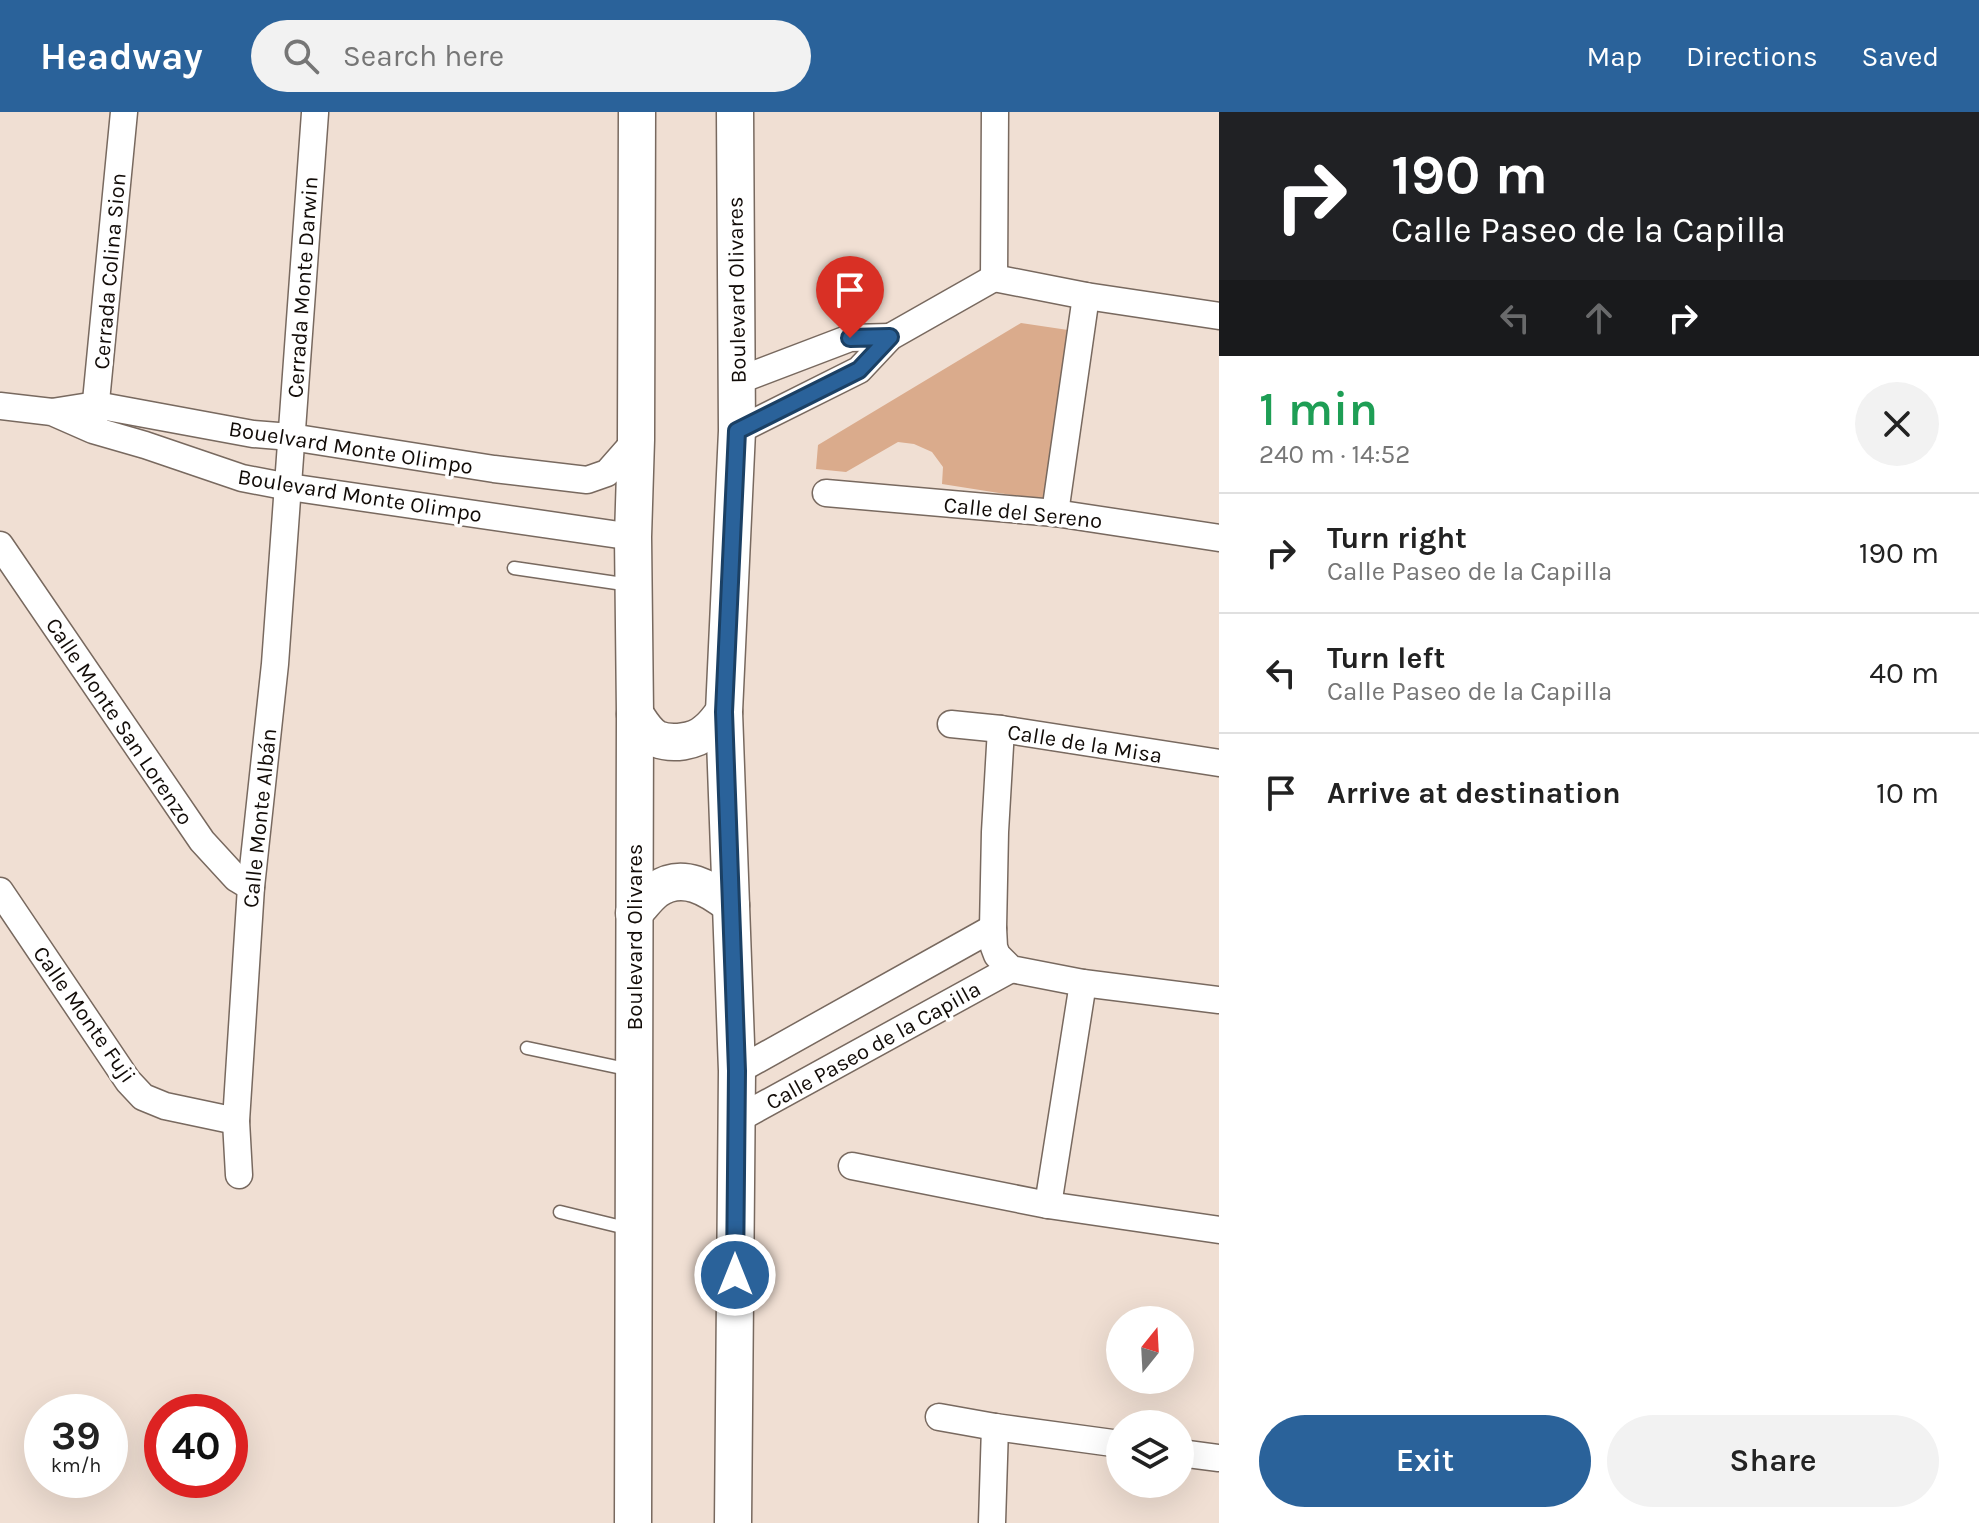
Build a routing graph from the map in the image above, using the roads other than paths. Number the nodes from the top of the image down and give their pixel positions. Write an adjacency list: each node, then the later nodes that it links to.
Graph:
1 (124, 112): 12 (street, Cerrada Colina Sion)
2 (637, 112): 14 (street, Boulevard Olivares)
3 (735, 112): 10 (street, Boulevard Olivares)
4 (995, 112): 6 (street)
5 (315, 113): 15 (street, Cerrada Monte Darwin)
6 (994, 278): 7 (street); 9 (street)
7 (1086, 296): 8 (street); 18 (street)
8 (1219, 316)
9 (890, 337): 10 (street); 13 (street)
10 (737, 381): 13 (street, Boulevard Olivares)
11 (0, 406): 12 (street, Boulevard Monte Olimpo)
12 (95, 418): 15 (street, Bouelvard Monte Olimpo); 16 (street, Boulevard Monte Olimpo)
13 (737, 431): 24 (street, Boulevard Olivares)
14 (636, 440): 15 (street, Bouelvard Monte Olimpo); 19 (street, Boulevard Olivares)
15 (290, 449): 16 (street, Calle Monte Albán)
16 (289, 487): 19 (street, Boulevard Monte Olimpo); 29 (street, Calle Monte Albán)
17 (826, 493): 18 (street, Calle del Sereno)
18 (1055, 513): 20 (street, Calle del Sereno)
19 (633, 537): 23 (street, Boulevard Olivares)
20 (1219, 538)
21 (0, 545): 29 (street, Calle Monte San Lorenzo)
22 (514, 568): 23 (lane)
23 (633, 586): 25 (street, Boulevard Olivares)
24 (724, 712): 25 (street); 31 (street, Boulevard Olivares)
25 (635, 714): 32 (street, Boulevard Olivares)
26 (951, 724): 27 (street, Calle de la Misa)
27 (1001, 729): 28 (street, Calle de la Misa); 33 (street)
28 (1219, 763)
29 (251, 887): 41 (street, Calle Monte Albán)
30 (0, 891): 41 (street, Calle Monte Fuji)
31 (731, 905): 32 (street); 39 (street, Boulevard Olivares)
32 (634, 913): 38 (street, Boulevard Olivares)
33 (993, 928): 34 (street); 39 (street, Calle Paseo de la Capilla)
34 (1004, 962): 35 (street); 40 (street, Calle Paseo de la Capilla)
35 (1083, 983): 36 (street); 44 (street)
36 (1219, 1000)
37 (527, 1048): 38 (lane)
38 (634, 1070): 46 (street, Boulevard Olivares)
39 (737, 1071): 40 (street, Boulevard Olivares)
40 (736, 1120): 54 (street, Boulevard Olivares)
41 (236, 1121): 43 (street, Calle Monte Albán)
42 (852, 1166): 44 (street)
43 (239, 1175)
44 (1048, 1205): 47 (street)
45 (560, 1212): 46 (lane)
46 (633, 1230): 53 (street, Boulevard Olivares)
47 (1219, 1230)
48 (939, 1417): 49 (street)
49 (995, 1427): 50 (street); 55 (street)
50 (1106, 1442)
51 (1194, 1455): 52 (street)
52 (1219, 1458)
53 (633, 1523)
54 (733, 1523)
55 (992, 1523)

